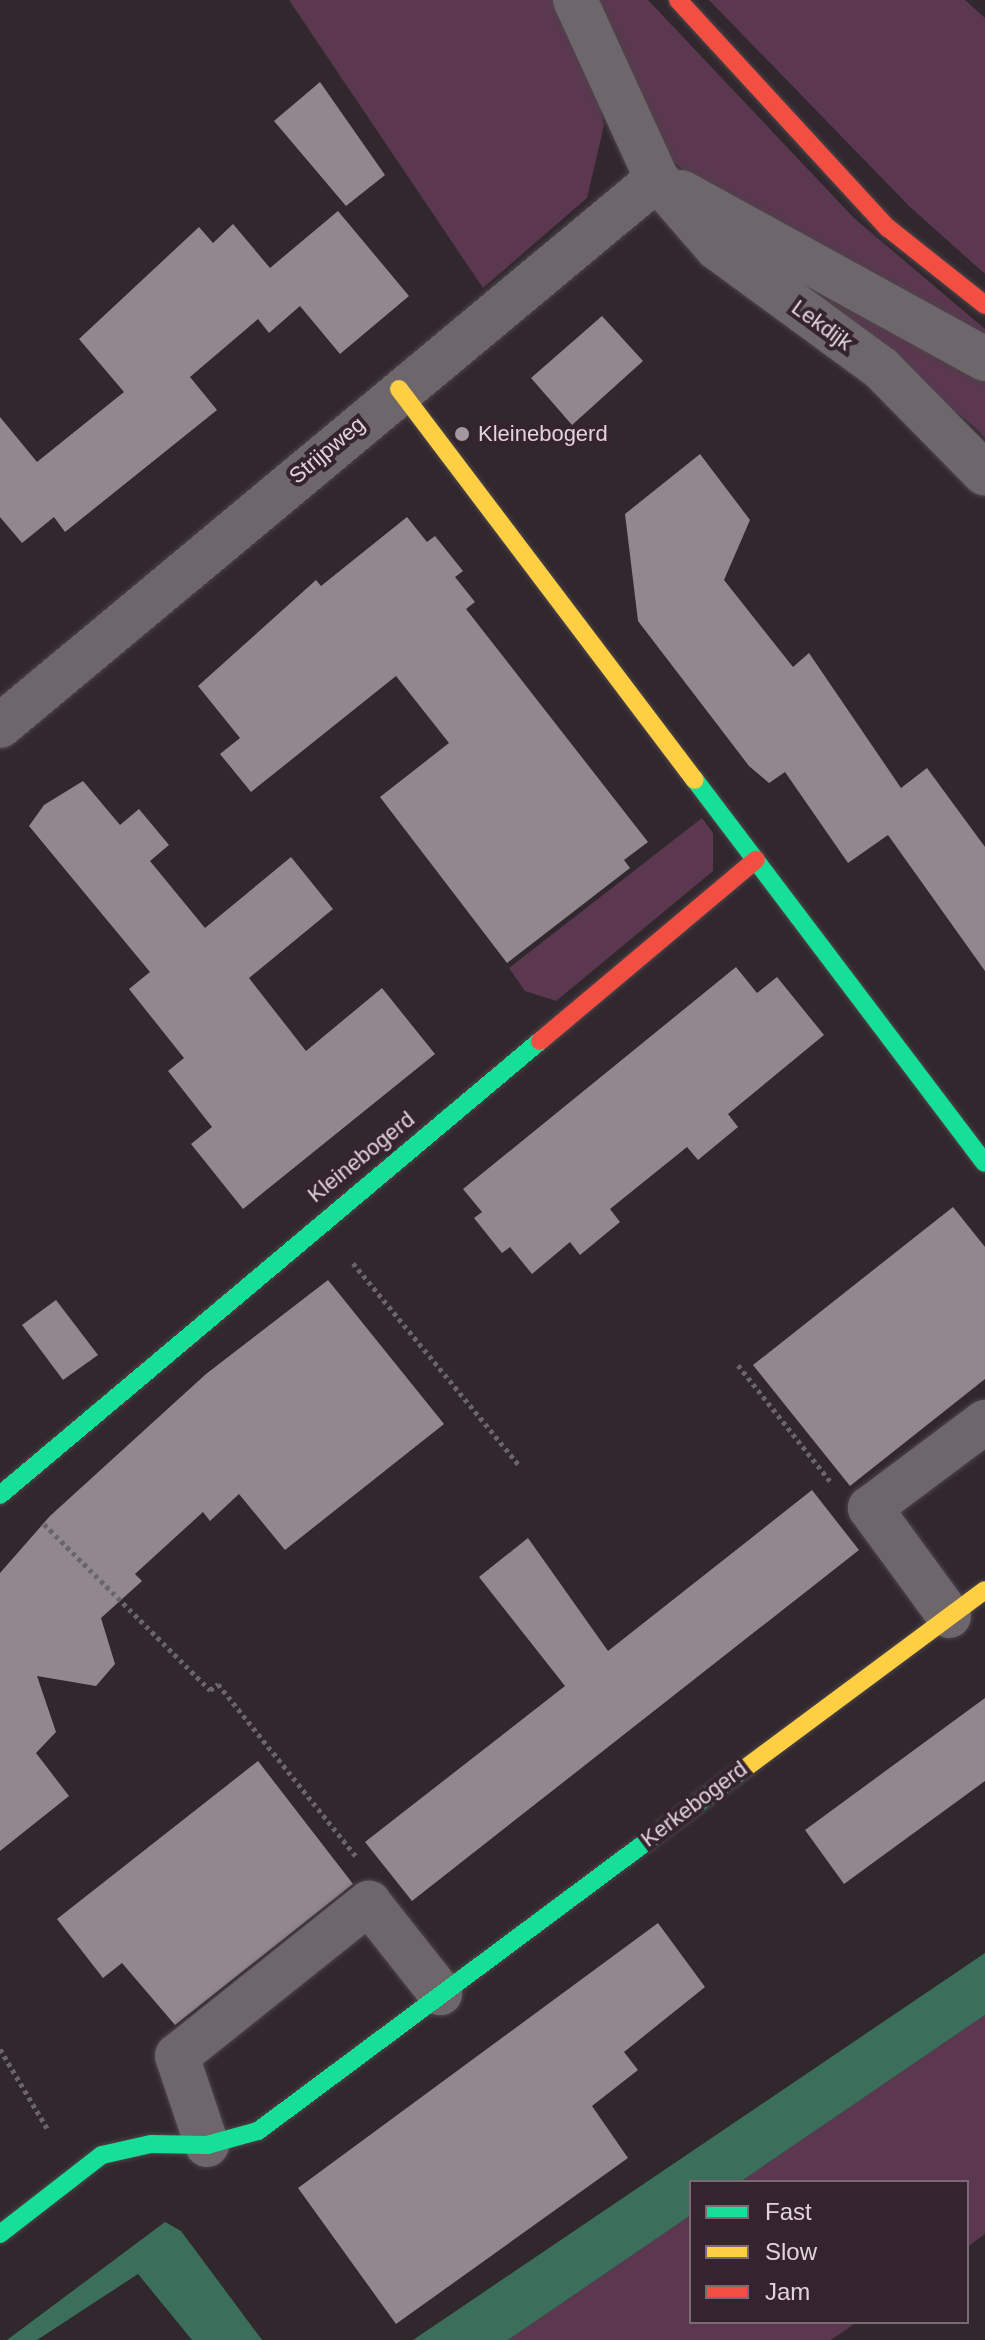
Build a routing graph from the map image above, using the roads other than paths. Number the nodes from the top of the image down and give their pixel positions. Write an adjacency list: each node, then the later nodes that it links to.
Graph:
1 (575, 0): 3 (street, Lekdijk)
2 (678, 0): 4 (street)
3 (657, 179): 5 (street, Lekdijk); 6 (street, Strijpweg); 7 (street, Lekdijk)
4 (985, 305)
5 (985, 359)
6 (399, 389): 8 (street, Strijpweg); 9 (street)
7 (985, 474)
8 (0, 726)
9 (756, 860): 10 (street); 12 (street, Kleinebogerd)
10 (985, 1163)
11 (985, 1422): 14 (street)
12 (4, 1491)
13 (985, 1590): 14 (street, Kerkebogerd)
14 (949, 1616): 15 (street, Kerkebogerd)
15 (440, 1993): 16 (street, Kerkebogerd); 16 (street)
16 (207, 2145): 17 (street, Kerkebogerd)
17 (0, 2234)

